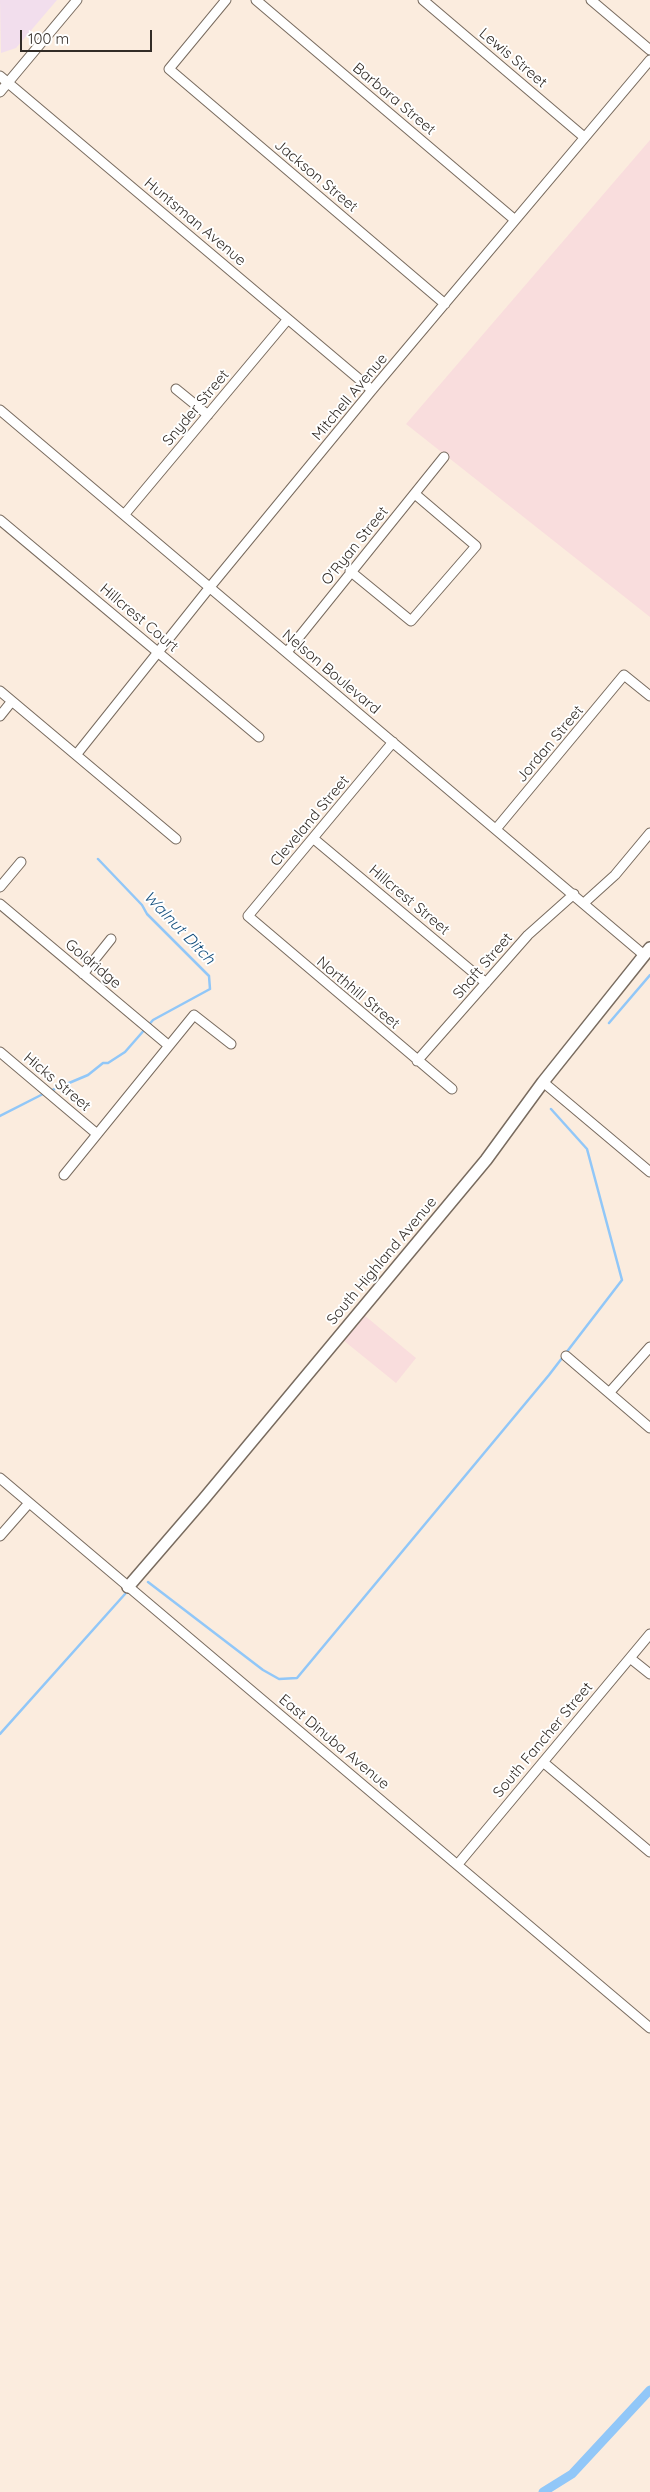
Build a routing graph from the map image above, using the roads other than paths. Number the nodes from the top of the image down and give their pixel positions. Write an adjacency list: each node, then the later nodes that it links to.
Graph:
1 (77, 0): 9 (street)
2 (226, 0): 13 (street, Jackson Street)
3 (256, 0): 12 (street, Barbara Street)
4 (423, 0): 11 (street, Lewis Street)
5 (591, 0): 6 (street)
6 (650, 50)
7 (650, 60): 11 (street, Mitchell Avenue)
8 (0, 76): 9 (street, Huntsman Avenue)
9 (8, 82): 10 (street); 14 (street, Huntsman Avenue)
10 (0, 92)
11 (584, 137): 12 (street, Mitchell Avenue)
12 (515, 220): 13 (street, Mitchell Avenue)
13 (445, 304): 16 (street, Mitchell Avenue)
14 (288, 319): 16 (street, Huntsman Avenue); 18 (street, Snyder Street)
15 (176, 388): 18 (street)
16 (372, 390): 24 (street, Mitchell Avenue)
17 (0, 410): 21 (street, Nelson Boulevard)
18 (208, 415): 21 (street, Snyder Street)
19 (444, 457): 20 (street, O'Ryan Street)
20 (415, 494): 23 (street, O'Ryan Street); 23 (street)
21 (124, 515): 24 (street, Nelson Boulevard)
22 (0, 520): 26 (street, Hillcrest Court)
23 (350, 572): 25 (street, O'Ryan Street)
24 (210, 587): 25 (street, Nelson Boulevard); 26 (street, Mitchell Avenue)
25 (287, 652): 32 (street, Nelson Boulevard)
26 (159, 653): 31 (street, Hillcrest Court); 33 (street, Mitchell Avenue)
27 (0, 691): 29 (street)
28 (650, 696): 34 (street, Jordan Street)
29 (12, 701): 30 (street); 33 (street)
30 (0, 716)
31 (259, 737)
32 (393, 742): 34 (street, Nelson Boulevard); 37 (street, Cleveland Street)
33 (76, 754): 36 (street)
34 (496, 829): 40 (street, Nelson Boulevard)
35 (650, 833): 41 (street)
36 (176, 839)
37 (314, 839): 43 (street, Cleveland Street); 47 (street, Hillcrest Street)
38 (21, 862): 39 (street)
39 (0, 887)
40 (574, 894): 41 (street, Nelson Boulevard); 47 (street, Shaft Street)
41 (584, 903): 45 (street, Nelson Boulevard)
42 (0, 904): 46 (street, Goldridge)
43 (248, 916): 51 (street, Northhill Street)
44 (111, 939): 46 (street)
45 (647, 951): 52 (street, South Highland Avenue)
46 (83, 974): 49 (street, Goldridge)
47 (486, 983): 51 (street, Shaft Street)
48 (231, 1044): 49 (street)
49 (168, 1046): 54 (street)
50 (0, 1052): 54 (street, Hicks Street)
51 (417, 1061): 53 (street, Northhill Street)
52 (543, 1082): 55 (street); 64 (street, South Highland Avenue)
53 (452, 1089)
54 (97, 1134): 56 (street)
55 (650, 1172)
56 (64, 1175)
57 (650, 1347): 59 (street)
58 (566, 1356): 59 (street)
59 (609, 1393): 60 (street)
60 (650, 1428)
61 (0, 1478): 62 (street, East Dinuba Avenue)
62 (29, 1503): 63 (street); 64 (street, East Dinuba Avenue)
63 (0, 1536)
64 (128, 1587): 70 (street, East Dinuba Avenue)
65 (650, 1634): 66 (street, South Fancher Street)
66 (630, 1658): 67 (street); 68 (street, South Fancher Street)
67 (650, 1674)
68 (543, 1762): 69 (street); 70 (street, South Fancher Street)
69 (650, 1852)
70 (458, 1864): 71 (street, East Dinuba Avenue)
71 (650, 2028)

